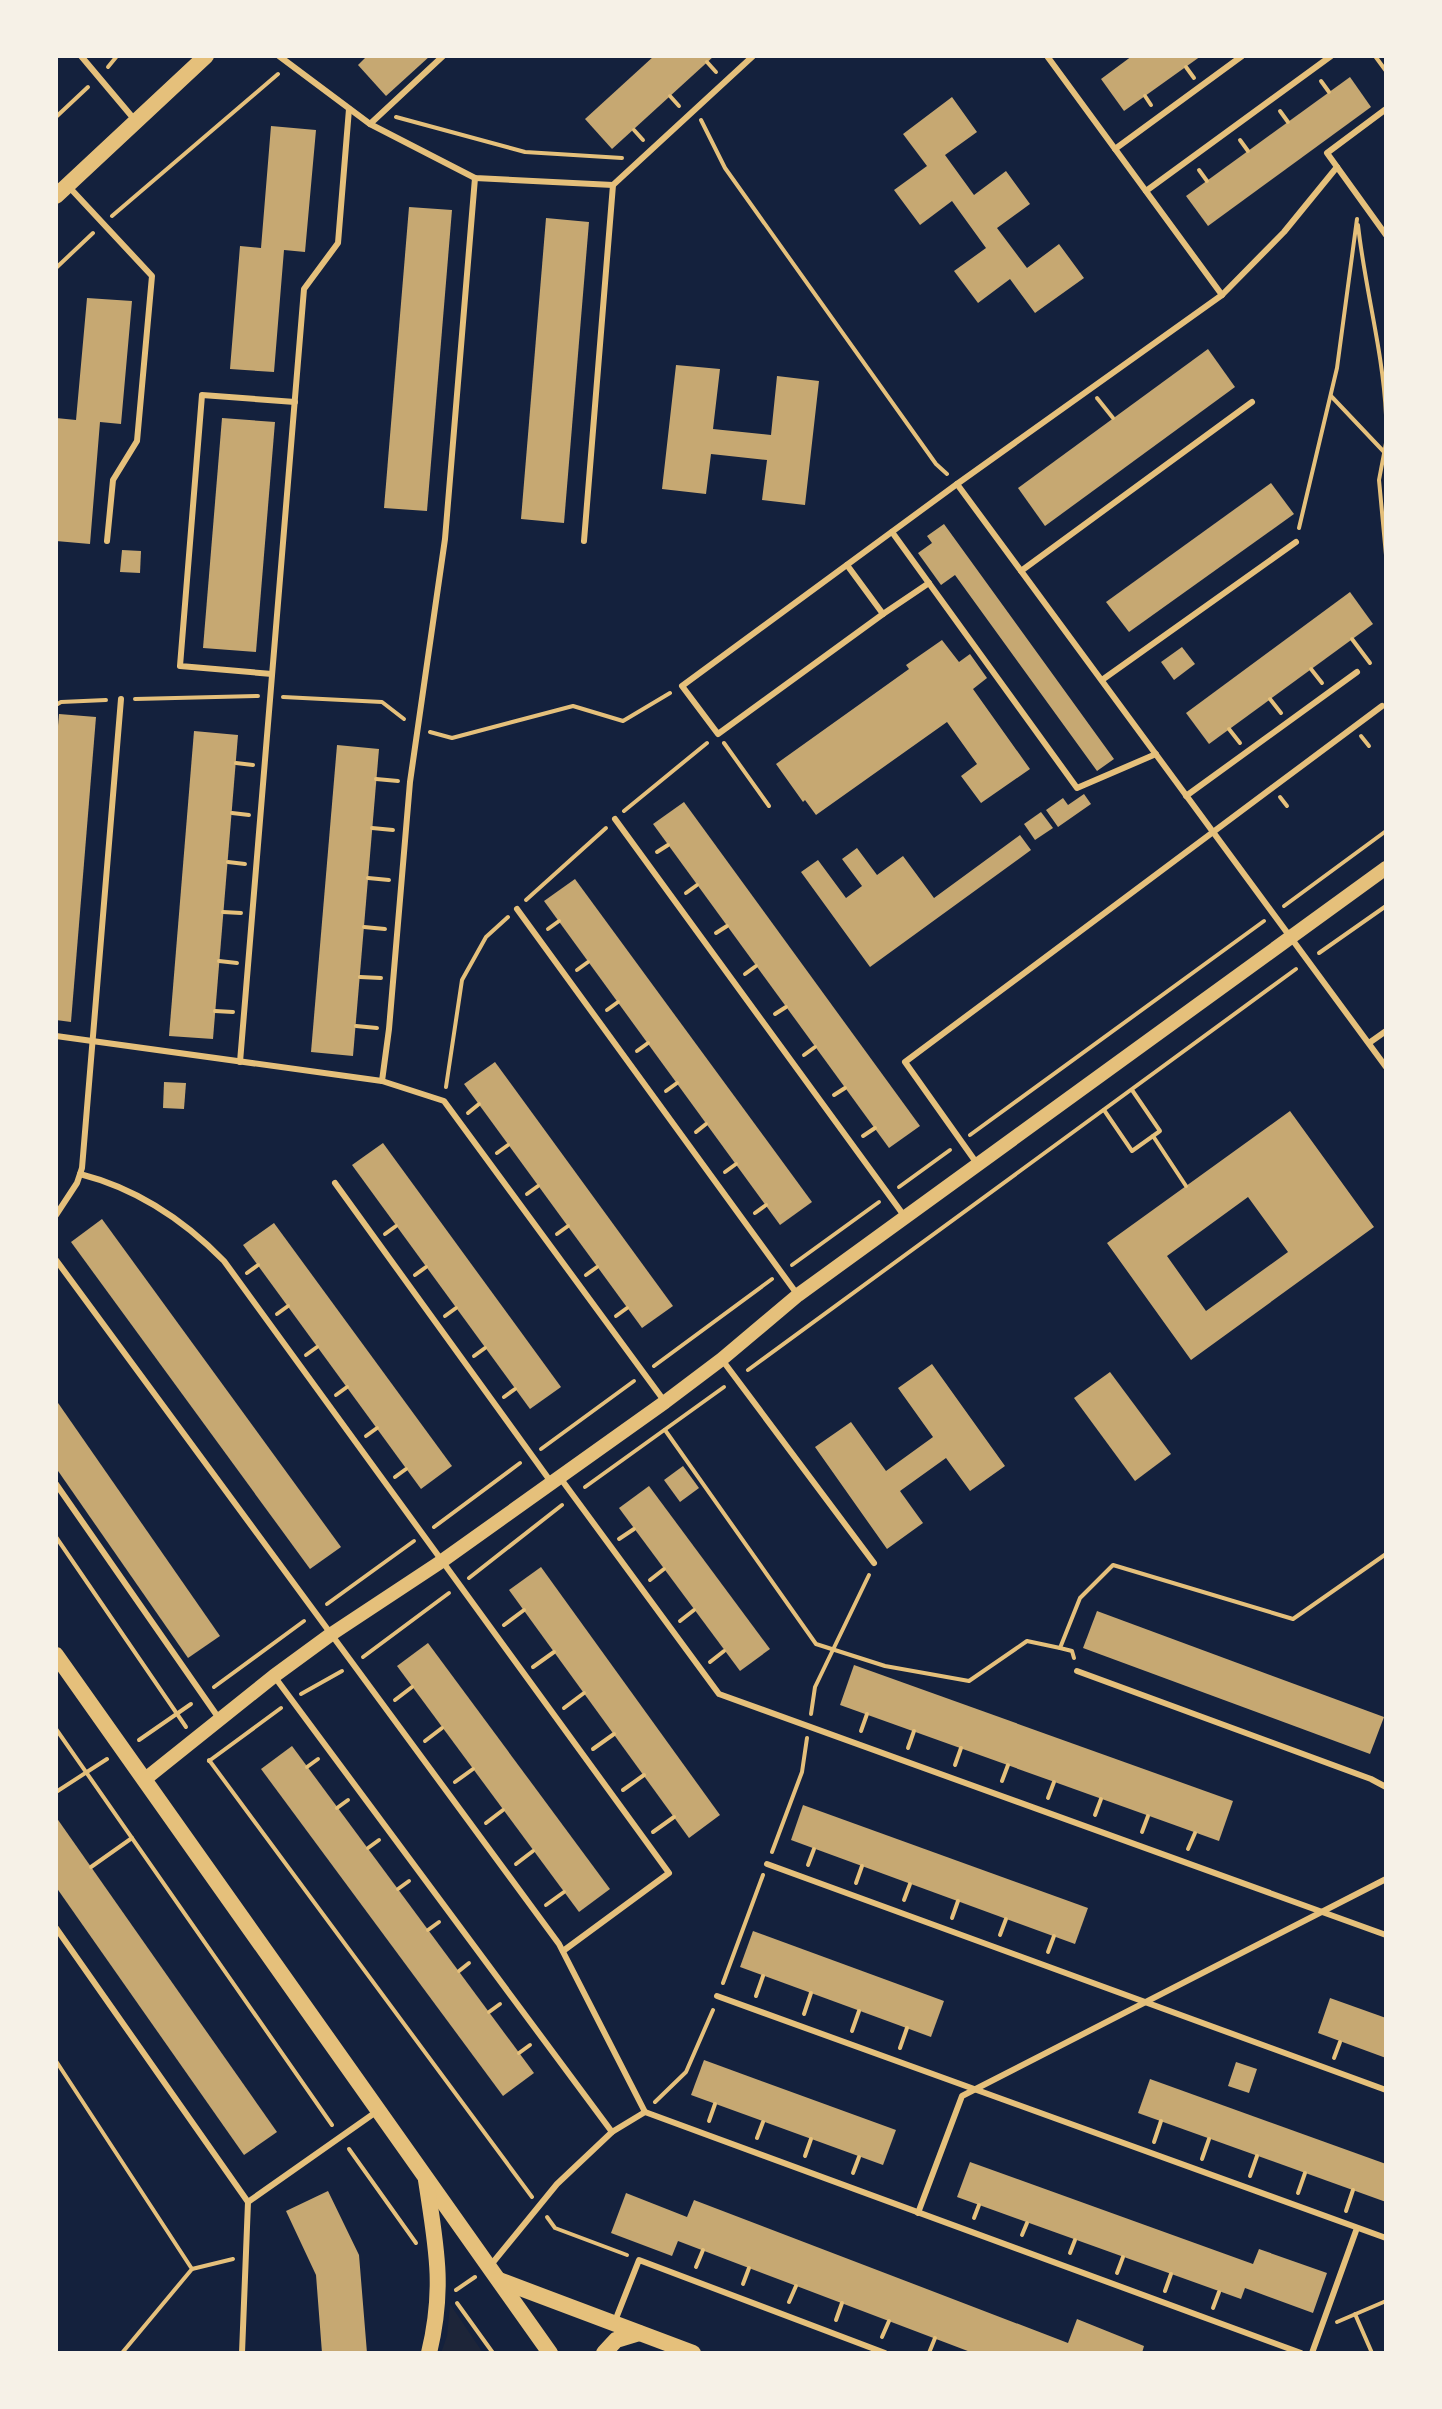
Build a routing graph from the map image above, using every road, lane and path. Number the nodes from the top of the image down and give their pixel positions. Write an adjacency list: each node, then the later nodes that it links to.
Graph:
1 (81, 56): 16 (lane)
2 (206, 56): 16 (main road)
3 (279, 56): 10 (lane)
4 (443, 56): 15 (lane)
5 (753, 56): 13 (lane)
6 (1047, 56): 18 (lane)
7 (1242, 56): 18 (lane)
8 (1331, 56): 24 (lane)
9 (1375, 56): 11 (path)
10 (288, 65): 12 (lane); 27 (path)
11 (1386, 71)
12 (349, 109): 17 (lane); 33 (lane)
13 (696, 109): 19 (lane); 39 (path)
14 (1386, 109): 20 (lane)
15 (381, 113): 17 (lane); 19 (path)
16 (136, 122): 23 (main road)
17 (370, 124): 21 (lane)
18 (1115, 149): 24 (lane)
19 (641, 159): 22 (lane)
20 (1337, 167): 25 (lane); 30 (lane)
21 (475, 178): 22 (lane); 59 (lane)
22 (613, 185): 42 (lane)
23 (62, 190): 27 (lane)
24 (1146, 191): 30 (lane)
25 (1360, 199): 26 (path); 28 (lane)
26 (1357, 218): 32 (path); 35 (path)
27 (103, 224): 29 (path); 41 (lane)
28 (1386, 235)
29 (56, 268)
30 (1222, 295): 31 (lane)
31 (1090, 389): 36 (path); 39 (lane)
32 (1331, 396): 38 (path); 43 (path)
33 (295, 402): 52 (lane); 52 (lane)
34 (1252, 402): 46 (lane)
35 (1386, 415)
36 (1113, 418)
37 (1386, 443): 38 (path)
38 (1385, 453): 44 (path)
39 (957, 484): 40 (lane); 46 (lane)
40 (892, 532): 45 (lane); 47 (lane)
41 (107, 541)
42 (584, 541)
43 (1296, 542): 53 (lane)
44 (1386, 555)
45 (847, 565): 48 (lane); 54 (lane)
46 (1021, 571): 53 (lane)
47 (929, 583): 48 (lane); 61 (lane)
48 (883, 614): 60 (lane)
49 (1352, 639): 50 (path)
50 (1370, 663)
51 (1357, 672): 64 (lane)
52 (272, 674): 55 (lane)
53 (1102, 680): 61 (lane)
54 (682, 686): 59 (path); 60 (lane)
55 (271, 696): 56 (path); 59 (path); 89 (lane)
56 (121, 699): 57 (path); 87 (lane)
57 (56, 705)
58 (1382, 706): 70 (lane)
59 (418, 730): 63 (lane)
60 (718, 734): 65 (path); 66 (path)
61 (1156, 754): 64 (lane)
62 (376, 779): 63 (path)
63 (410, 782): 68 (lane)
64 (1186, 796): 70 (lane)
65 (769, 806)
66 (615, 819): 75 (path); 101 (lane)
67 (372, 828): 68 (path)
68 (406, 831): 73 (lane)
69 (1386, 831): 76 (path)
70 (1214, 833): 76 (lane); 96 (lane)
71 (1386, 868): 79 (street)
72 (368, 878): 73 (path)
73 (402, 881): 78 (lane)
74 (1386, 906): 80 (path)
75 (517, 909): 93 (path); 105 (lane)
76 (1273, 914): 79 (lane); 96 (path)
77 (364, 927): 78 (path)
78 (398, 930): 82 (lane)
79 (1291, 938): 80 (lane); 97 (street)
80 (1308, 961): 88 (lane); 92 (path)
81 (360, 977): 82 (path)
82 (393, 980): 84 (lane)
83 (356, 1026): 84 (path)
84 (389, 1029): 91 (lane)
85 (1386, 1031): 88 (lane)
86 (56, 1036): 87 (lane)
87 (93, 1041): 89 (lane); 98 (lane)
88 (1369, 1043): 90 (lane)
89 (240, 1062): 91 (lane)
90 (1386, 1067)
91 (382, 1081): 93 (lane)
92 (1132, 1089): 94 (path); 95 (path)
93 (444, 1101): 108 (lane)
94 (1104, 1110): 95 (path); 109 (path)
95 (1153, 1136): 100 (path)
96 (962, 1141): 97 (lane); 101 (path)
97 (978, 1165): 103 (street)
98 (80, 1174): 102 (lane); 116 (lane)
99 (335, 1183): 112 (lane)
100 (1186, 1186)
101 (889, 1194): 103 (lane); 105 (path)
102 (56, 1215)
103 (905, 1217): 106 (street)
104 (56, 1260): 123 (lane)
105 (782, 1272): 106 (lane); 108 (path)
106 (798, 1295): 107 (street)
107 (722, 1359): 109 (lane); 110 (street)
108 (644, 1373): 110 (lane); 112 (path)
109 (736, 1379): 111 (path); 120 (lane)
110 (665, 1402): 113 (street)
111 (665, 1430): 115 (path); 127 (path)
112 (533, 1454): 113 (lane); 116 (path)
113 (555, 1480): 115 (lane); 119 (street)
114 (56, 1484): 136 (lane)
115 (572, 1497): 121 (path); 142 (lane)
116 (423, 1535): 119 (lane); 123 (path)
117 (56, 1537): 139 (path)
118 (1386, 1554): 126 (path)
119 (442, 1561): 121 (lane); 125 (street)
120 (874, 1563): 127 (path)
121 (460, 1585): 124 (lane); 130 (path)
122 (524, 1610): 124 (path)
123 (315, 1614): 125 (lane); 136 (path)
124 (494, 1633): 132 (lane)
125 (330, 1635): 130 (lane); 133 (street)
126 (1060, 1648): 127 (path); 131 (path)
127 (833, 1650): 142 (path)
128 (554, 1652): 132 (path)
129 (56, 1655): 148 (main road)
130 (352, 1665): 137 (path); 138 (lane)
131 (1077, 1671): 155 (lane)
132 (524, 1674): 140 (lane)
133 (274, 1676): 137 (lane); 141 (street)
134 (412, 1687): 138 (path)
135 (584, 1693): 140 (path)
136 (203, 1695): 139 (path); 141 (lane)
137 (292, 1700): 150 (path); 191 (lane)
138 (384, 1708): 147 (lane)
139 (177, 1715): 146 (path); 148 (path)
140 (554, 1715): 149 (lane)
141 (220, 1720): 146 (street)
142 (809, 1727): 165 (path); 171 (lane)
143 (442, 1728): 147 (path)
144 (56, 1729): 152 (path)
145 (614, 1734): 149 (path)
146 (195, 1740): 150 (path); 154 (street)
147 (415, 1748): 156 (lane)
148 (122, 1750): 152 (path); 154 (main road)
149 (584, 1756): 158 (lane)
150 (209, 1761): 203 (path)
151 (473, 1769): 156 (path)
152 (86, 1771): 157 (path); 162 (path)
153 (644, 1775): 158 (path)
154 (144, 1780): 188 (main road)
155 (1386, 1787)
156 (445, 1789): 161 (lane)
157 (56, 1792)
158 (614, 1797): 163 (lane)
159 (503, 1810): 161 (path)
160 (674, 1817): 163 (path)
161 (475, 1830): 167 (lane)
162 (132, 1838): 166 (path); 192 (path)
163 (644, 1839): 174 (lane)
164 (533, 1851): 167 (path)
165 (767, 1864): 177 (path); 178 (lane)
166 (91, 1867)
167 (505, 1872): 170 (lane)
168 (1386, 1879): 171 (lane)
169 (564, 1892): 170 (path)
170 (536, 1912): 174 (lane)
171 (1322, 1912): 173 (lane); 178 (lane)
172 (56, 1928): 201 (lane)
173 (1386, 1935)
174 (563, 1951): 189 (lane)
175 (763, 1976): 179 (path)
176 (811, 1993): 181 (path)
177 (718, 1996): 179 (lane); 189 (path)
178 (1145, 2002): 186 (lane); 187 (lane)
179 (752, 2008): 181 (lane)
180 (859, 2011): 183 (path)
181 (800, 2026): 183 (lane)
182 (907, 2028): 184 (path)
183 (847, 2043): 184 (lane)
184 (895, 2060): 186 (lane)
185 (56, 2061): 210 (path)
186 (975, 2089): 194 (lane); 204 (lane)
187 (1386, 2090)
188 (379, 2110): 192 (lane); 198 (main road)
189 (645, 2112): 191 (lane); 204 (lane)
190 (1161, 2121): 194 (path)
191 (612, 2132): 203 (lane)
192 (341, 2137): 201 (lane); 212 (path)
193 (1209, 2139): 196 (path)
194 (1150, 2152): 196 (lane)
195 (1257, 2156): 199 (path)
196 (1198, 2170): 199 (lane)
197 (1305, 2173): 202 (path)
198 (425, 2175): 211 (main road); 212 (main road)
199 (1246, 2187): 202 (lane)
200 (1353, 2190): 205 (path)
201 (248, 2202): 208 (lane)
202 (1294, 2204): 205 (lane)
203 (538, 2206): 209 (path); 211 (lane)
204 (918, 2213): 226 (lane)
205 (1342, 2222): 206 (lane)
206 (1357, 2228): 207 (lane); 227 (lane)
207 (1386, 2238)
208 (246, 2256): 210 (path); 218 (lane)
209 (639, 2260): 214 (lane); 224 (lane)
210 (192, 2269): 217 (path)
211 (494, 2273): 214 (main road); 220 (path); 221 (main road)
212 (440, 2277): 219 (main road)
213 (1355, 2314): 228 (path)
214 (614, 2324): 215 (main road)
215 (639, 2333): 222 (main road); 223 (main road)
216 (935, 2338): 225 (path)
217 (122, 2353)
218 (242, 2353)
219 (429, 2353)
220 (493, 2353)
221 (550, 2353)
222 (604, 2353)
223 (693, 2353)
224 (885, 2353)
225 (929, 2353)
226 (1301, 2353)
227 (1312, 2353)
228 (1372, 2353)

